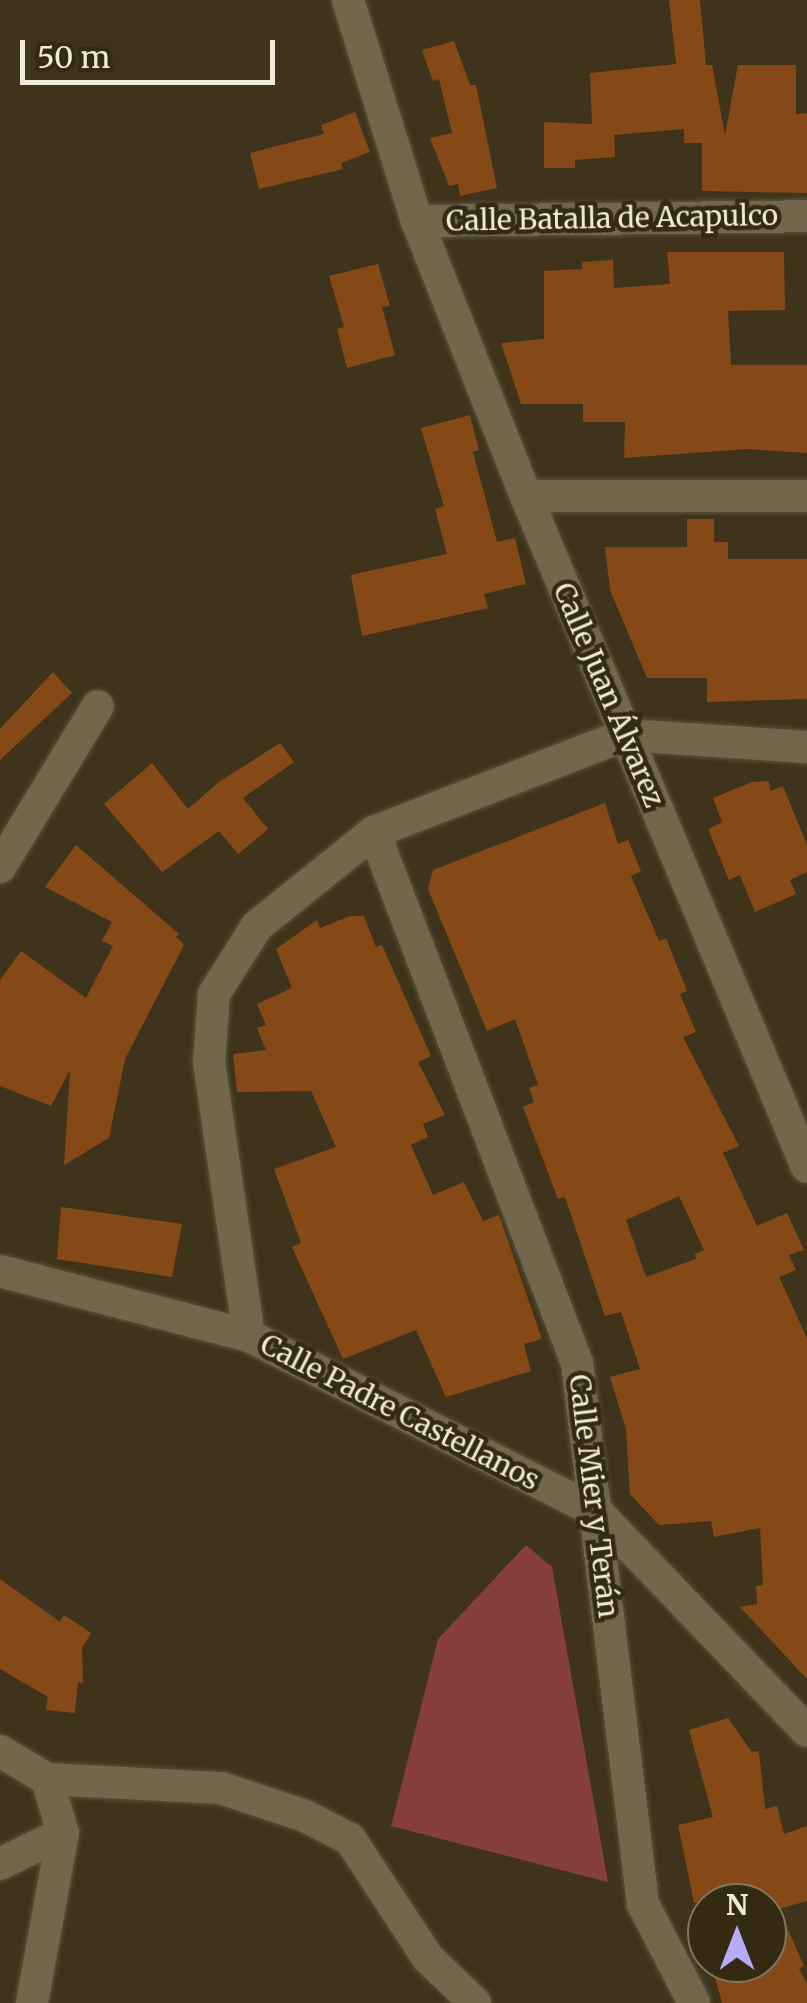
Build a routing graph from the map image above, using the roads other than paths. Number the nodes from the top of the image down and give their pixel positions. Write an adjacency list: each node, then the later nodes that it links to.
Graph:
1 (348, 0): 3 (street, Calle Juan Álvarez)
2 (807, 216): 3 (street, Calle Batalla de Acapulco)
3 (417, 221): 4 (street, Calle Juan Álvarez)
4 (526, 496): 5 (street); 7 (street, Calle Juan Álvarez)
5 (807, 496)
6 (98, 706): 10 (street)
7 (626, 734): 8 (street); 9 (street); 11 (street, Calle Juan Álvarez)
8 (807, 747)
9 (374, 832): 13 (street); 14 (street, Calle Mier y Terán)
10 (0, 866)
11 (807, 1167)
12 (11, 1274): 13 (street, Calle Padre Castellanos)
13 (249, 1336): 14 (street, Calle Padre Castellanos)
14 (597, 1512): 15 (street, Calle Padre Castellanos); 22 (street, Calle Mier y Terán)
15 (807, 1730)
16 (0, 1751): 17 (street)
17 (47, 1779): 18 (street); 21 (street)
18 (62, 1833): 19 (street); 20 (street)
19 (0, 1864)
20 (32, 2003)
21 (475, 2003)
22 (694, 2003)

